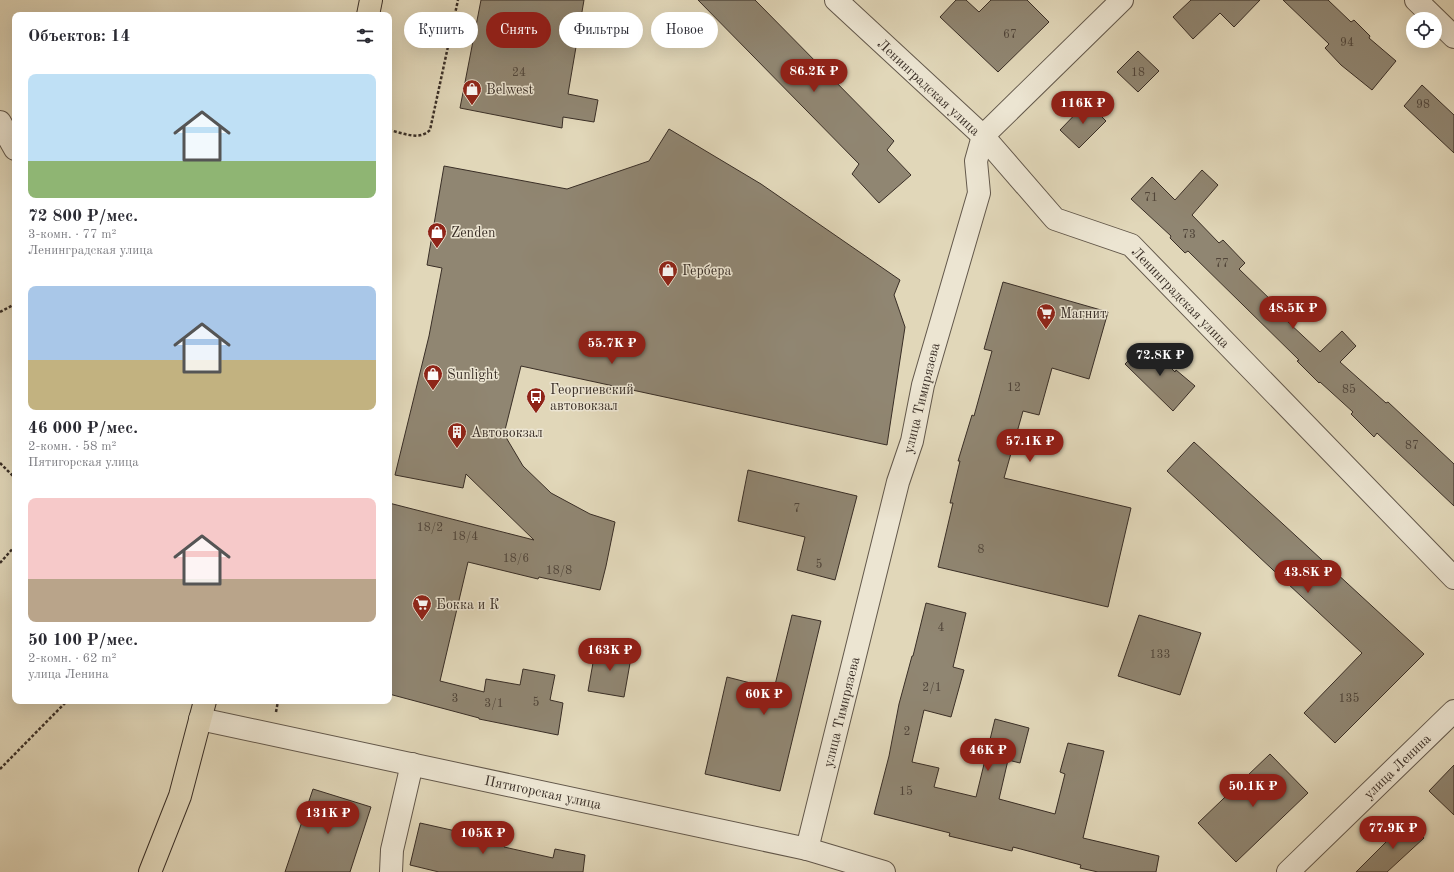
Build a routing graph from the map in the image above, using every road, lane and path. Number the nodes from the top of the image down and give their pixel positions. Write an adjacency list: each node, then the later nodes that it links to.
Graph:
1 (371, 0): 6 (main road)
2 (458, 0): 9 (path)
3 (836, 0): 10 (street, Ленинградская улица)
4 (1122, 0): 10 (street, улица Тимирязева)
5 (1416, 0): 7 (street)
6 (369, 12)
7 (1454, 37)
8 (0, 122): 11 (street)
9 (392, 131)
10 (983, 136): 18 (street, Ленинградская улица); 24 (street, улица Тимирязева)
11 (12, 144)
12 (12, 306): 13 (path)
13 (0, 312)
14 (0, 463): 15 (path)
15 (12, 475)
16 (12, 549): 17 (path)
17 (0, 563)
18 (1454, 578)
19 (63, 704): 23 (path)
20 (202, 710): 22 (street, Пятигорская улица); 25 (main road)
21 (1454, 711): 28 (street, улица Ленина)
22 (412, 764): 24 (street, Пятигорская улица); 26 (street)
23 (0, 769)
24 (807, 849): 27 (street, Пятигорская улица)
25 (150, 872)
26 (391, 872)
27 (884, 872)
28 (1288, 872)

